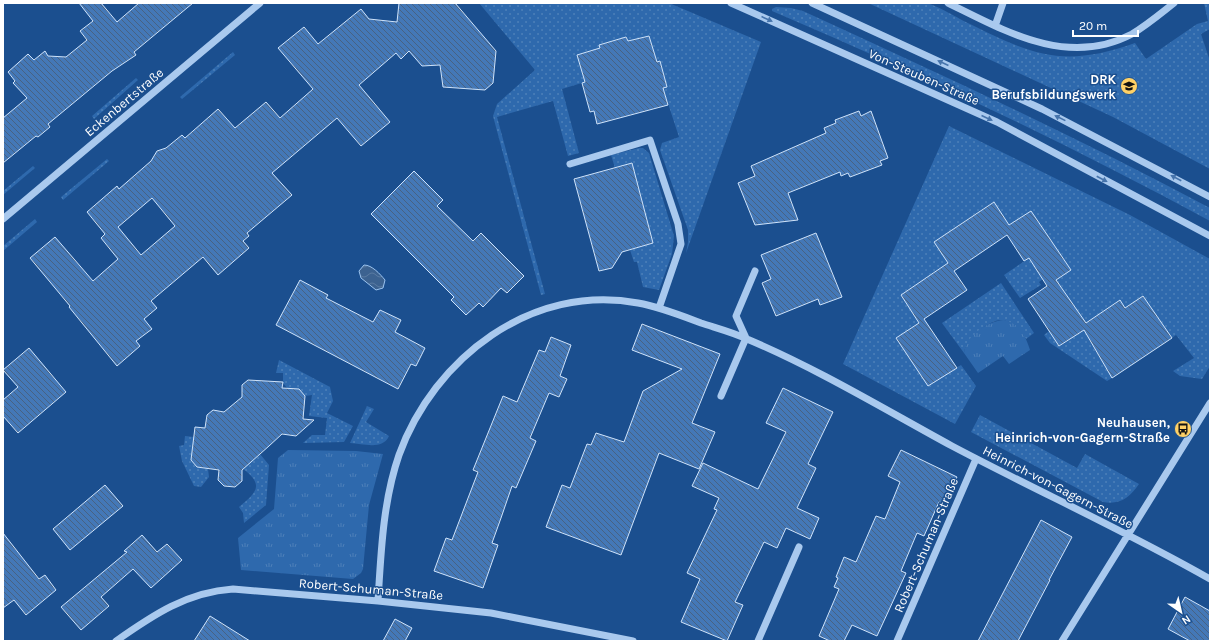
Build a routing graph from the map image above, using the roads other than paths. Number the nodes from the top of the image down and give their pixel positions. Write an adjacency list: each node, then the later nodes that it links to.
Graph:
1 (260, 3): 10 (street, Eckenbertstraße)
2 (731, 3): 11 (street, Von-Steuben-Straße, one-way to 11)
3 (812, 3): 9 (street, Von-Steuben-Straße, one-way to 3)
4 (948, 3): 7 (street)
5 (1004, 3): 7 (street)
6 (1174, 3): 7 (street)
7 (995, 26)
8 (570, 164): 13 (street)
9 (1210, 197)
10 (3, 219)
11 (1210, 236)
12 (755, 271): 14 (street)
13 (659, 308): 14 (street, Heinrich-von-Gagern-Straße); 21 (street, Heinrich-von-Gagern-Straße)
14 (746, 338): 15 (street); 17 (street, Heinrich-von-Gagern-Straße)
15 (721, 396)
16 (1210, 403): 18 (street)
17 (976, 459): 18 (street, Heinrich-von-Gagern-Straße); 25 (street, Robert-Schuman-Straße)
18 (1128, 536): 20 (street, Heinrich-von-Gagern-Straße); 26 (street)
19 (799, 547): 24 (street)
20 (1210, 579)
21 (378, 601): 22 (street, Robert-Schuman-Straße); 23 (street, Robert-Schuman-Straße)
22 (116, 641)
23 (633, 641)
24 (758, 641)
25 (897, 641)
26 (1062, 641)

